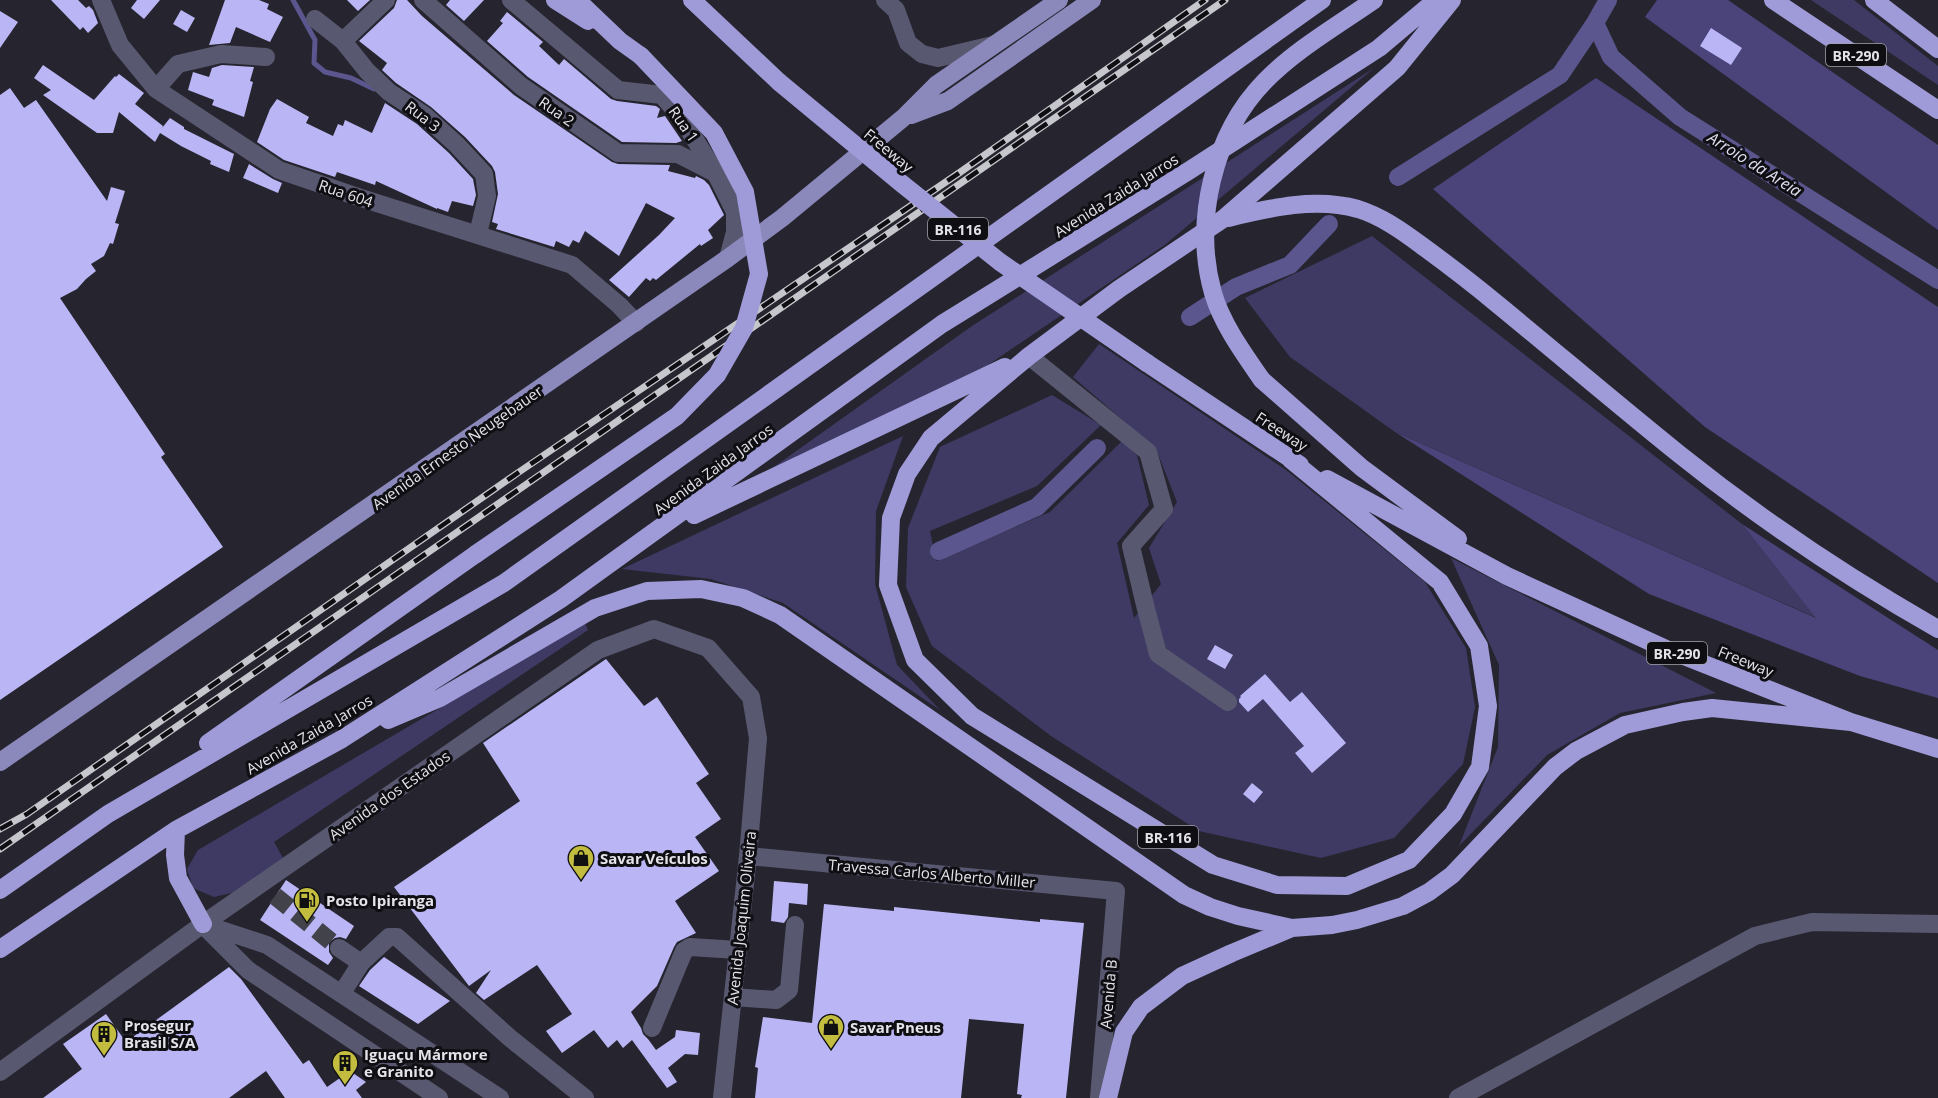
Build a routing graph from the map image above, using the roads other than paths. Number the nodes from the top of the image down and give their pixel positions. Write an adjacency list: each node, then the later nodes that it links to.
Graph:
1 (101, 0): 23 (street, Rua 604)
2 (386, 0): 19 (street)
3 (423, 0): 26 (street, Rua 2)
4 (511, 0): 26 (street, Rua 1)
5 (555, 0): 18 (highway)
6 (577, 0): 18 (highway)
7 (693, 0): 32 (highway, Freeway / BR-116, bridge)
8 (885, 0): 20 (street)
9 (1059, 0): 20 (main road, Avenida Ernesto Neugebauer)
10 (1092, 0): 25 (main road, Avenida Ernesto Neugebauer)
11 (1322, 0): 42 (highway, Avenida Zaida Jarros)
12 (1374, 0): 34 (highway, bridge)
13 (1436, 0): 33 (highway, Avenida Zaida Jarros)
14 (1452, 0): 27 (highway, BR-116)
15 (1773, 0): 24 (highway, BR-290)
16 (1874, 0): 21 (highway)
17 (315, 19): 19 (street, Rua 3)
18 (620, 40): 42 (highway, bridge)
19 (343, 41): 28 (street, Rua 3)
20 (993, 45): 25 (main road, Avenida Ernesto Neugebauer)
21 (1938, 49)
22 (266, 57): 23 (street)
23 (156, 89): 28 (street, Rua 604)
24 (1938, 110)
25 (903, 118): 29 (main road, Avenida Ernesto Neugebauer)
26 (715, 172): 29 (street, Rua 1)
27 (1223, 219): 31 (highway, BR-116); 35 (highway)
28 (478, 234): 30 (street, Rua 604)
29 (728, 258): 30 (main road, Avenida Ernesto Neugebauer)
30 (636, 323): 41 (main road, Avenida Ernesto Neugebauer)
31 (1029, 356): 32 (highway, BR-116); 33 (highway); 36 (street)
32 (1290, 459): 34 (highway, Freeway / BR-290)
33 (655, 534): 39 (highway, Avenida Zaida Jarros)
34 (1508, 576): 37 (highway, Freeway / BR-290)
35 (1938, 629)
36 (1228, 702)
37 (1851, 722): 40 (highway, Freeway / BR-290); 52 (highway)
38 (758, 738): 44 (street, Avenida Joaquim Oliveira); 45 (street, Avenida dos Estados)
39 (342, 739): 43 (highway, Avenida Zaida Jarros); 52 (highway)
40 (1938, 749)
41 (0, 762)
42 (108, 814): 46 (highway, Avenida Zaida Jarros)
43 (176, 830): 49 (highway); 54 (highway, Avenida Zaida Jarros)
44 (748, 856): 47 (street, Travessa Carlos Alberto Miller); 55 (street, Avenida Joaquim Oliveira)
45 (260, 885): 48 (street); 49 (street, Avenida dos Estados)
46 (0, 890)
47 (1116, 891): 65 (street, Avenida B)
48 (275, 896)
49 (203, 924): 57 (street); 60 (street, Avenida dos Estados); 61 (street)
50 (1938, 924): 67 (street)
51 (795, 926): 58 (street)
52 (1293, 928): 66 (highway)
53 (339, 948): 56 (street)
54 (0, 949)
55 (738, 950): 58 (street, Avenida Joaquim Oliveira); 59 (street)
56 (361, 963): 57 (street); 63 (street)
57 (342, 993): 62 (street)
58 (733, 997): 64 (street, Avenida Joaquim Oliveira)
59 (652, 1028)
60 (0, 1072)
61 (439, 1098)
62 (500, 1098)
63 (585, 1098)
64 (722, 1098)
65 (1099, 1098)
66 (1108, 1098)
67 (1458, 1098)

